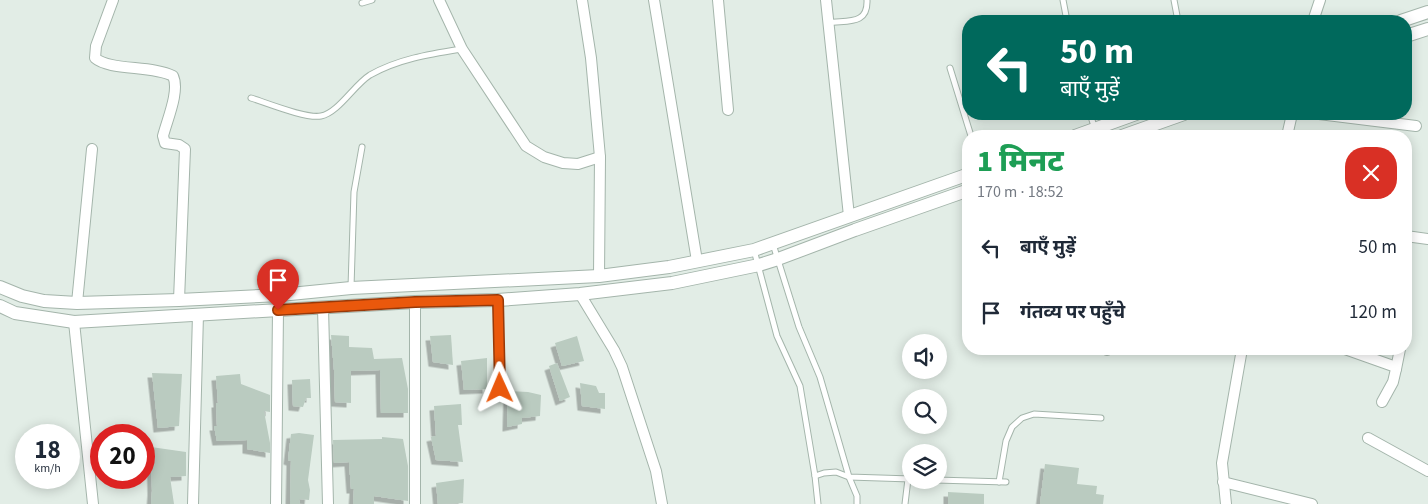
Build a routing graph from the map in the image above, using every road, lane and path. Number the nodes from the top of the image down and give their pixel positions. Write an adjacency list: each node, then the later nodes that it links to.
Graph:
1 (113, 0): 51 (street)
2 (372, 0): 12 (lane)
3 (439, 0): 21 (street)
4 (582, 0): 36 (street)
5 (654, 0): 45 (street)
6 (718, 0): 25 (street)
7 (826, 0): 18 (street)
8 (866, 0): 18 (lane)
9 (1063, 0): 14 (lane)
10 (1174, 0): 15 (lane)
11 (1320, 0): 16 (street)
12 (362, 3)
13 (1428, 12): 17 (street)
14 (1066, 15)
15 (1177, 15)
16 (1315, 15)
17 (1412, 17)
18 (828, 22): 39 (street)
19 (1428, 29): 20 (street)
20 (1412, 34)
21 (462, 48): 23 (lane); 36 (street)
22 (950, 68): 24 (lane)
23 (251, 98)
24 (962, 107)
25 (728, 110)
26 (1092, 120): 31 (lane)
27 (1120, 120): 31 (street)
28 (1167, 120): 33 (street)
29 (1368, 120): 30 (street)
30 (1416, 126)
31 (1095, 129): 32 (street)
32 (1092, 130)
33 (1139, 130)
34 (362, 147): 49 (lane)
35 (92, 149): 54 (street)
36 (600, 157): 47 (street)
37 (962, 176): 39 (street)
38 (962, 192): 44 (street)
39 (849, 216): 42 (street)
40 (1412, 237): 41 (street)
41 (1428, 239)
42 (773, 244): 43 (street); 44 (lane)
43 (754, 250): 45 (street); 46 (lane)
44 (778, 260): 46 (street); 70 (lane)
45 (697, 261): 47 (street)
46 (759, 265): 50 (street); 69 (lane)
47 (599, 276): 49 (street)
48 (0, 287): 54 (street)
49 (350, 288): 51 (street)
50 (580, 294): 52 (street); 82 (street)
51 (179, 300): 54 (street)
52 (498, 300): 53 (street); 64 (lane)
53 (415, 302): 56 (street); 81 (street)
54 (77, 303)
55 (0, 306): 59 (street)
56 (323, 308): 57 (street); 80 (street)
57 (278, 310): 58 (street); 79 (street)
58 (198, 314): 59 (street); 78 (street)
59 (74, 322): 77 (street)
60 (1241, 355): 75 (street)
61 (1362, 355): 63 (street)
62 (1399, 355): 63 (street)
63 (1396, 369): 65 (street)
64 (500, 388)
65 (1382, 402)
66 (1101, 418): 73 (lane)
67 (1368, 438): 68 (street)
68 (1428, 471)
69 (815, 476): 70 (lane); 83 (lane)
70 (850, 477): 71 (lane); 84 (lane)
71 (902, 479)
72 (947, 480): 73 (lane)
73 (999, 482): 74 (lane)
74 (1006, 482)
75 (1223, 482): 86 (street); 87 (street)
76 (908, 489): 85 (lane)
77 (93, 504)
78 (193, 504)
79 (276, 504)
80 (328, 504)
81 (415, 504)
82 (662, 504)
83 (818, 504)
84 (858, 504)
85 (904, 504)
86 (1226, 504)
87 (1312, 504)

